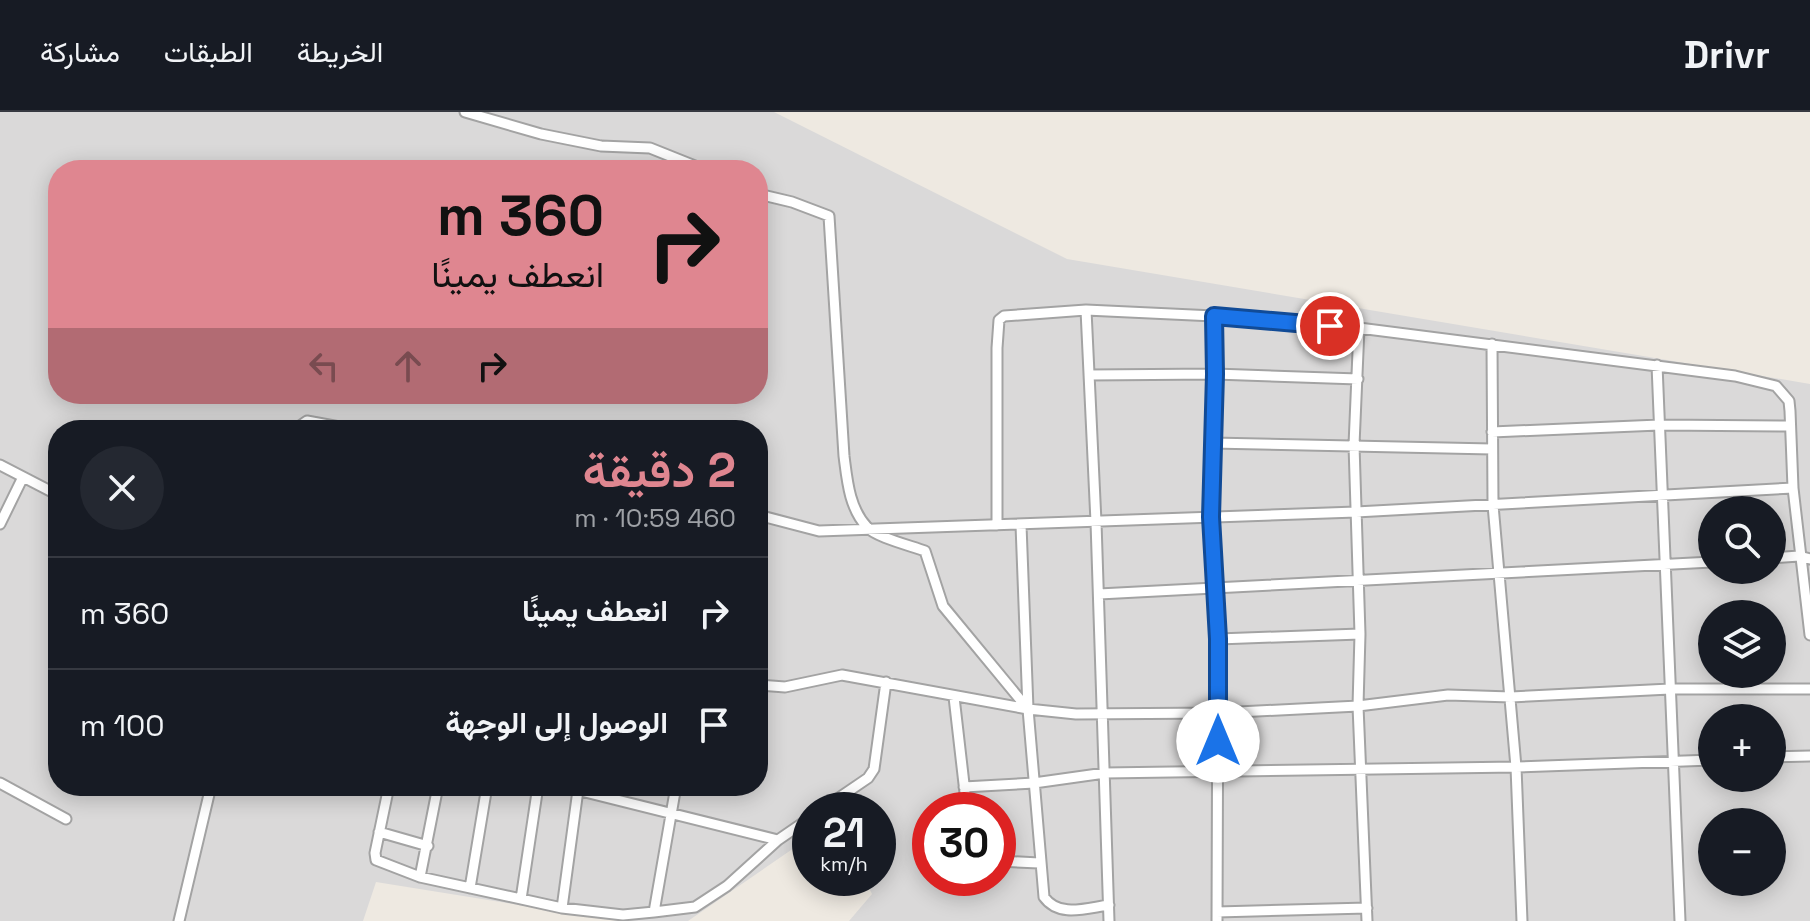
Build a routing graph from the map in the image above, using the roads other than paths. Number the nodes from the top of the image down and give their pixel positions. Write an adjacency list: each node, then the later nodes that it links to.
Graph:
1 (465, 112): 2 (street)
2 (680, 160)
3 (768, 196): 31 (street)
4 (1086, 310): 5 (street); 10 (street); 29 (street)
5 (1214, 316): 6 (street); 9 (street)
6 (1359, 328): 7 (street); 11 (street)
7 (1492, 344): 8 (street); 14 (street)
8 (1657, 365): 12 (street); 13 (street)
9 (1215, 374): 10 (street); 11 (street); 15 (street)
10 (1089, 375): 27 (street)
11 (1358, 379): 16 (street)
12 (1659, 425): 13 (street); 14 (street); 22 (street)
13 (1790, 426): 20 (street)
14 (1492, 432): 17 (street)
15 (1212, 443): 16 (street); 25 (street)
16 (1354, 445): 17 (street); 24 (street)
17 (1492, 449): 23 (street)
18 (0, 465): 19 (street)
19 (23, 477): 21 (street); 28 (street)
20 (1793, 488): 22 (street); 32 (street)
21 (48, 490)
22 (1662, 494): 23 (street); 36 (street)
23 (1493, 505): 24 (street); 37 (street)
24 (1356, 512): 25 (street); 38 (street)
25 (1211, 517): 27 (street); 39 (street)
26 (768, 518): 31 (street)
27 (1096, 522): 30 (street); 40 (street)
28 (0, 524)
29 (997, 525): 30 (street); 31 (street)
30 (1021, 525): 51 (street)
31 (868, 529): 51 (street)
32 (1799, 556): 33 (street); 34 (street); 42 (street)
33 (1786, 557)
34 (1810, 559)
35 (1698, 563): 36 (street)
36 (1665, 566): 37 (street); 46 (street)
37 (1498, 573): 38 (street); 49 (street)
38 (1358, 581): 39 (street); 41 (street)
39 (1215, 590): 40 (street); 43 (street)
40 (1099, 594): 53 (street)
41 (1360, 634): 43 (street); 50 (street)
42 (1810, 635)
43 (1218, 639): 52 (street)
44 (886, 682): 45 (street); 48 (street); 65 (street)
45 (768, 686)
46 (1670, 689): 47 (street); 49 (street); 57 (street)
47 (1810, 689)
48 (954, 697): 51 (street); 64 (street)
49 (1511, 697): 50 (street); 58 (street)
50 (1358, 706): 52 (street); 59 (street)
51 (1028, 709): 53 (street); 63 (street)
52 (1219, 713): 53 (street); 60 (street)
53 (1103, 714): 61 (street)
54 (1810, 756): 55 (street)
55 (1786, 757)
56 (1698, 760): 57 (street)
57 (1673, 761): 58 (street); 95 (street)
58 (1516, 767): 59 (street); 94 (street)
59 (1361, 768): 60 (street); 88 (street)
60 (1218, 770): 61 (street); 90 (street)
61 (1105, 773): 63 (street); 86 (street)
62 (0, 783): 76 (street)
63 (1034, 783): 64 (street); 82 (street)
64 (964, 787): 66 (street)
65 (847, 792)
66 (965, 792)
67 (209, 796): 91 (street)
68 (387, 796): 78 (street)
69 (436, 796): 80 (street)
70 (485, 796): 84 (street)
71 (536, 796): 85 (street)
72 (577, 796): 87 (street)
73 (603, 796): 75 (street)
74 (674, 796): 75 (street)
75 (671, 812): 79 (street); 89 (street)
76 (66, 819)
77 (792, 830): 79 (street)
78 (379, 832): 80 (street); 83 (street)
79 (778, 840): 89 (street)
80 (428, 846): 83 (street)
81 (1016, 862): 82 (street)
82 (1039, 863): 86 (street)
83 (420, 877): 84 (street)
84 (470, 888): 85 (street)
85 (521, 899): 87 (street)
86 (1109, 905): 92 (street)
87 (562, 908): 89 (street)
88 (1367, 908): 90 (street); 93 (street)
89 (654, 912)
90 (1217, 917)
91 (179, 921)
92 (1109, 921)
93 (1367, 921)
94 (1522, 921)
95 (1680, 921)

